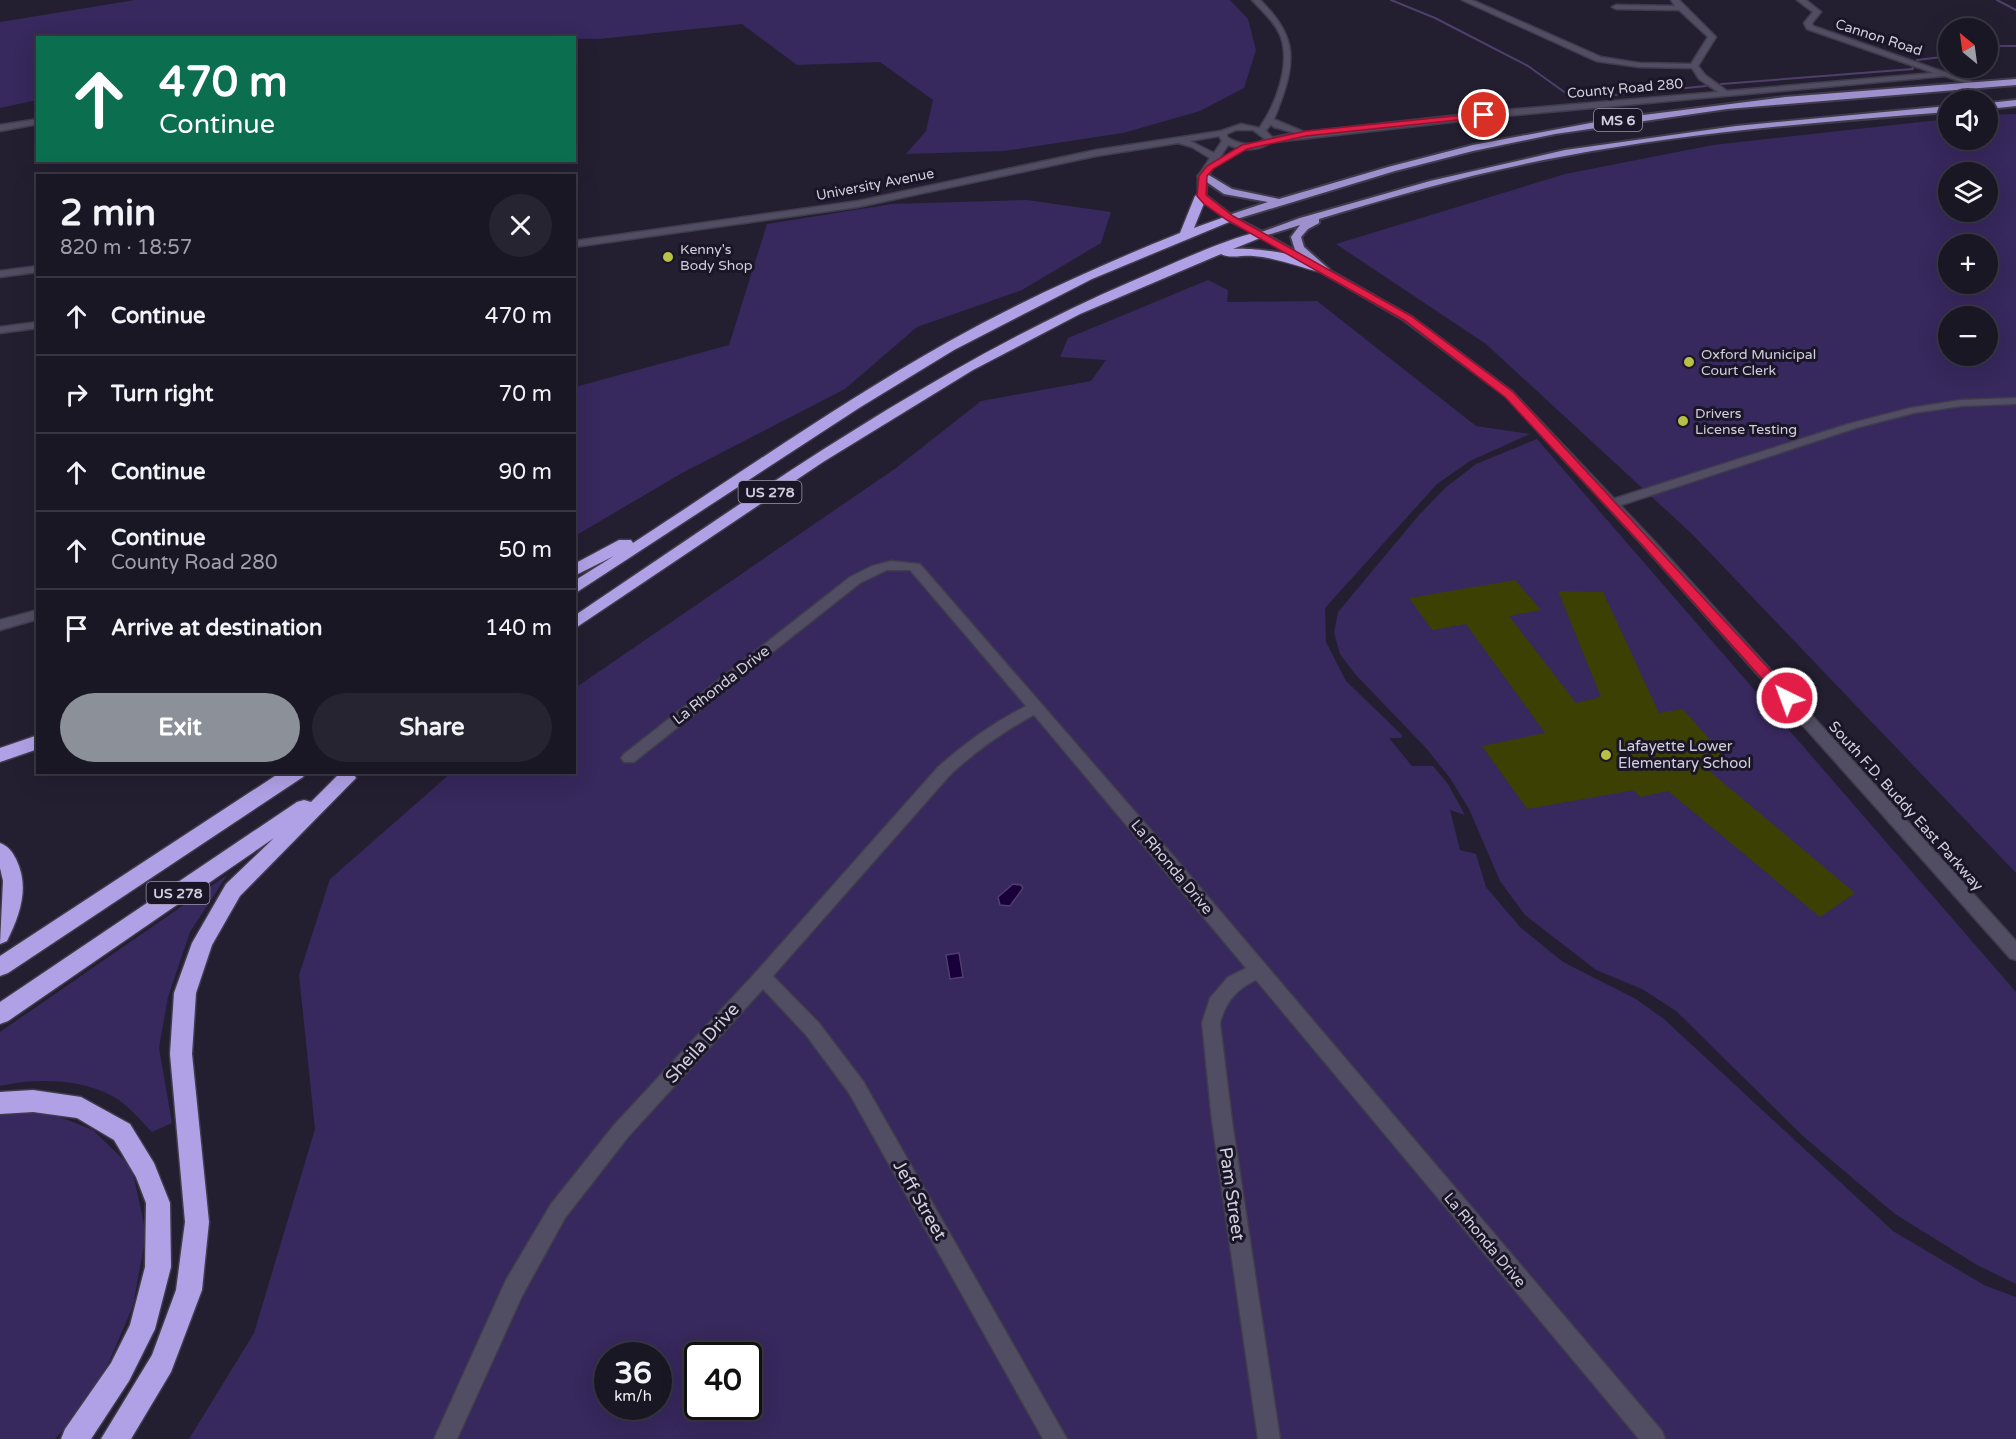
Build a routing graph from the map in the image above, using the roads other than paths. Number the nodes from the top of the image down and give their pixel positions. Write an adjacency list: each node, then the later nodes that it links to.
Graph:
1 (1256, 0): 15 (street)
2 (1466, 0): 7 (street)
3 (1675, 0): 6 (street)
4 (1801, 0): 8 (street, Cannon Road)
5 (1616, 7): 6 (street)
6 (1680, 8): 7 (street)
7 (1694, 66): 13 (street)
8 (1938, 71)
9 (1938, 75): 13 (street, County Road 280)
10 (1957, 78): 12 (street, Cannon Road)
11 (2016, 82): 12 (highway, MS 6)
12 (1977, 85): 31 (highway, MS 6)
13 (1724, 92): 22 (street, County Road 280)
14 (2016, 103): 16 (highway)
15 (1275, 105): 19 (street); 20 (street)
16 (1998, 105)
17 (1938, 110): 32 (highway, MS 6)
18 (36, 120): 21 (street)
19 (1270, 121): 22 (street); 23 (street)
20 (1247, 127): 23 (street); 24 (street)
21 (0, 128)
22 (1306, 134): 23 (street, County Road 280)
23 (1265, 135): 26 (street, County Road 280)
24 (1224, 138): 25 (street, University Avenue); 26 (street); 27 (street)
25 (1179, 140): 27 (street); 36 (street, University Avenue)
26 (1245, 147): 28 (street, County Road 280)
27 (1215, 157): 28 (street)
28 (1210, 167): 29 (street)
29 (1203, 176): 30 (street); 31 (highway)
30 (1201, 196): 33 (street, South F.D. Buddy East Parkway); 35 (highway)
31 (1285, 200): 33 (highway, MS 6)
32 (1335, 210): 34 (highway, MS 6); 38 (highway)
33 (1230, 218): 34 (street, South F.D. Buddy East Parkway); 35 (highway, US 278)
34 (1261, 234): 38 (street, South F.D. Buddy East Parkway); 39 (highway, US 278)
35 (1185, 235): 44 (highway, US 278)
36 (576, 244)
37 (36, 269): 40 (street)
38 (1323, 269): 39 (highway); 45 (street, South F.D. Buddy East Parkway)
39 (1167, 271): 49 (highway, US 278)
40 (0, 274)
41 (36, 325): 42 (street)
42 (0, 330)
43 (2016, 401): 45 (street)
44 (747, 476): 46 (highway); 47 (highway, US 278)
45 (1611, 504): 59 (street, South F.D. Buddy East Parkway)
46 (576, 570)
47 (576, 588)
48 (36, 615): 50 (street)
49 (576, 623)
50 (0, 625)
51 (1035, 708): 54 (street, La Rhonda Drive); 61 (street, La Rhonda Drive); 62 (street, Sheila Drive)
52 (36, 743): 53 (highway)
53 (0, 755)
54 (629, 758)
55 (293, 774): 60 (highway, US 278)
56 (351, 775): 63 (highway, US 278); 66 (highway)
57 (0, 851): 58 (highway)
58 (0, 935)
59 (2016, 953)
60 (0, 967)
61 (1258, 970): 69 (street, Pam Street); 70 (street, La Rhonda Drive)
62 (762, 978): 67 (street, Sheila Drive); 68 (street, Jeff Street)
63 (0, 1014)
64 (0, 1103): 65 (highway)
65 (75, 1439)
66 (115, 1439)
67 (445, 1439)
68 (1056, 1439)
69 (1269, 1439)
70 (1654, 1439)

